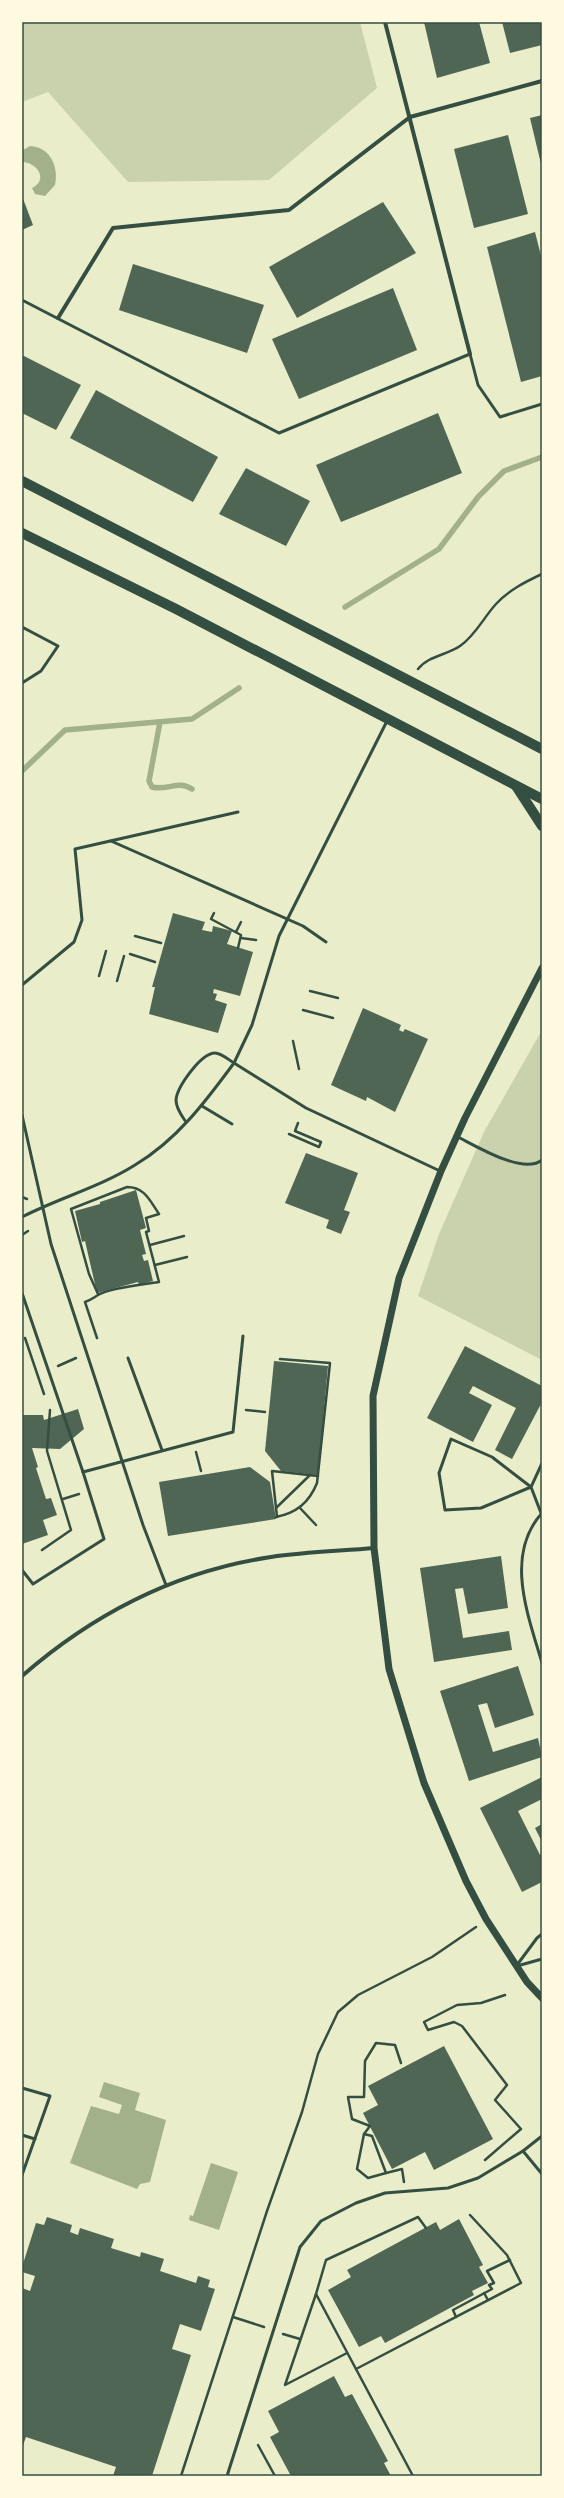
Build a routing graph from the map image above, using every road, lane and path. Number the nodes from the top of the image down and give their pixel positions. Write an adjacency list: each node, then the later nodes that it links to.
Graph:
1 (385, 22): 3 (street)
2 (542, 81): 3 (street)
3 (410, 117): 5 (street); 6 (street)
4 (22, 300): 5 (lane)
5 (58, 318): 6 (lane)
6 (470, 354): 7 (lane)
7 (542, 404)
8 (22, 480): 12 (main road)
9 (22, 533): 14 (main road)
10 (542, 574): 12 (path)
11 (22, 627): 13 (lane)
12 (409, 681): 15 (main road)
13 (22, 683)
14 (388, 719): 16 (main road); 22 (lane)
15 (542, 749)
16 (516, 786): 17 (main road); 19 (main road)
17 (542, 799)
18 (238, 812): 20 (lane)
19 (542, 826)
20 (110, 840): 22 (lane); 38 (lane)
21 (214, 913): 24 (path)
22 (288, 920): 28 (lane); 44 (lane)
23 (241, 922): 24 (path)
24 (236, 932): 26 (path)
25 (135, 936): 29 (path)
26 (241, 938): 27 (path); 30 (path)
27 (256, 940)
28 (326, 942)
29 (161, 943)
30 (238, 948)
31 (106, 951): 36 (path)
32 (130, 954): 34 (path)
33 (124, 956): 37 (path)
34 (155, 962)
35 (542, 968): 53 (street)
36 (99, 976)
37 (117, 982)
38 (22, 985)
39 (310, 991): 40 (path)
40 (338, 998)
41 (303, 1010): 42 (path)
42 (333, 1018)
43 (293, 1041): 45 (path)
44 (234, 1063): 46 (lane); 48 (lane); 55 (lane)
45 (299, 1069)
46 (202, 1106): 48 (lane); 51 (lane)
47 (22, 1115): 50 (lane)
48 (186, 1122): 58 (lane)
49 (298, 1123): 52 (path)
50 (23, 1124): 58 (lane)
51 (232, 1124)
52 (289, 1134)
53 (456, 1136): 54 (lane); 55 (street)
54 (542, 1160)
55 (441, 1171): 94 (street)
56 (22, 1197): 57 (path)
57 (27, 1199)
58 (42, 1208): 59 (lane); 81 (lane)
59 (22, 1217)
60 (28, 1231): 61 (path)
61 (22, 1235)
62 (184, 1236): 63 (path)
63 (150, 1245): 65 (path); 67 (path)
64 (187, 1257): 65 (path)
65 (155, 1265): 67 (path)
66 (22, 1293): 84 (lane)
67 (98, 1294): 70 (path)
68 (22, 1331): 75 (path)
69 (242, 1336): 77 (lane)
70 (97, 1338)
71 (76, 1358): 74 (path)
72 (128, 1358): 80 (lane)
73 (280, 1359): 86 (path)
74 (58, 1366)
75 (44, 1396)
76 (47, 1403): 89 (path)
77 (236, 1409): 78 (path); 79 (lane)
78 (265, 1412)
79 (194, 1442): 80 (lane); 83 (path)
80 (162, 1450): 81 (lane)
81 (122, 1460): 84 (lane); 97 (lane)
82 (542, 1463): 87 (lane)
83 (201, 1471)
84 (83, 1472): 96 (lane)
85 (310, 1475): 86 (path); 90 (path); 90 (path)
86 (318, 1476): 91 (path)
87 (530, 1487): 87 (lane); 92 (lane)
88 (79, 1494): 89 (path)
89 (62, 1499): 95 (path)
90 (276, 1508): 91 (path)
91 (300, 1508): 93 (path)
92 (542, 1513): 98 (lane)
93 (316, 1525)
94 (374, 1548): 97 (street); 100 (street)
95 (42, 1550)
96 (22, 1570)
97 (166, 1585): 99 (street)
98 (542, 1663)
99 (22, 1676)
100 (486, 1919): 103 (street); 128 (path)
101 (542, 1934): 103 (lane)
102 (542, 1959): 103 (lane)
103 (517, 1966): 105 (street)
104 (505, 1995): 113 (path)
105 (542, 1998)
106 (401, 2063): 108 (path)
107 (22, 2088): 111 (lane)
108 (364, 2134): 114 (path); 114 (path)
109 (22, 2135): 111 (lane)
110 (542, 2136): 112 (lane)
111 (35, 2139): 116 (lane)
112 (523, 2151): 115 (lane); 129 (lane)
113 (482, 2166)
114 (386, 2173): 117 (path)
115 (542, 2174)
116 (22, 2175)
117 (411, 2185)
118 (470, 2215): 120 (path)
119 (426, 2228): 122 (path)
120 (510, 2260): 121 (path); 123 (path)
121 (484, 2293): 123 (path); 124 (path)
122 (316, 2294): 125 (path); 125 (path)
123 (488, 2300): 124 (path)
124 (456, 2317): 126 (path)
125 (347, 2353): 126 (path)
126 (356, 2369): 131 (path)
127 (258, 2445): 130 (path)
128 (181, 2476)
129 (227, 2476)
130 (275, 2476)
131 (413, 2476)

